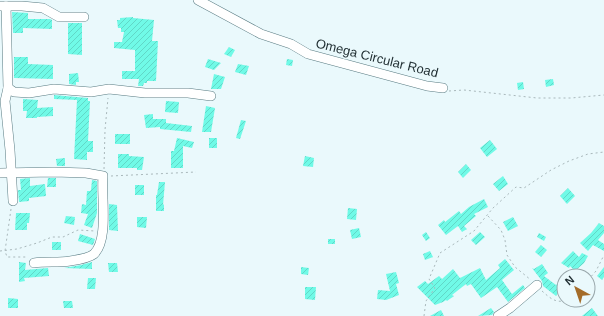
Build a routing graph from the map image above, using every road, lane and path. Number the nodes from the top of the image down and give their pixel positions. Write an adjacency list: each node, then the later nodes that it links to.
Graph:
1 (198, 0): 7 (street, Omega Circular Road)
2 (3, 6): 3 (street); 4 (street)
3 (84, 17)
4 (3, 71): 5 (street)
5 (8, 88): 6 (street); 13 (street)
6 (109, 90): 9 (street); 14 (path)
7 (446, 90): 8 (path, Omega Circular Road)
8 (604, 95)
9 (211, 96)
10 (604, 152): 16 (path)
11 (196, 172): 14 (path)
12 (0, 173): 13 (street)
13 (11, 173): 14 (street); 15 (street)
14 (103, 176): 17 (street)
15 (13, 201): 19 (path)
16 (488, 215): 23 (path); 25 (path)
17 (102, 231): 19 (path); 21 (street)
18 (0, 251): 19 (path)
19 (5, 251): 21 (path)
20 (604, 255): 22 (path)
21 (34, 263)
22 (596, 271)
23 (537, 286): 24 (path); 26 (street)
24 (556, 301)
25 (424, 316)
26 (498, 316)

